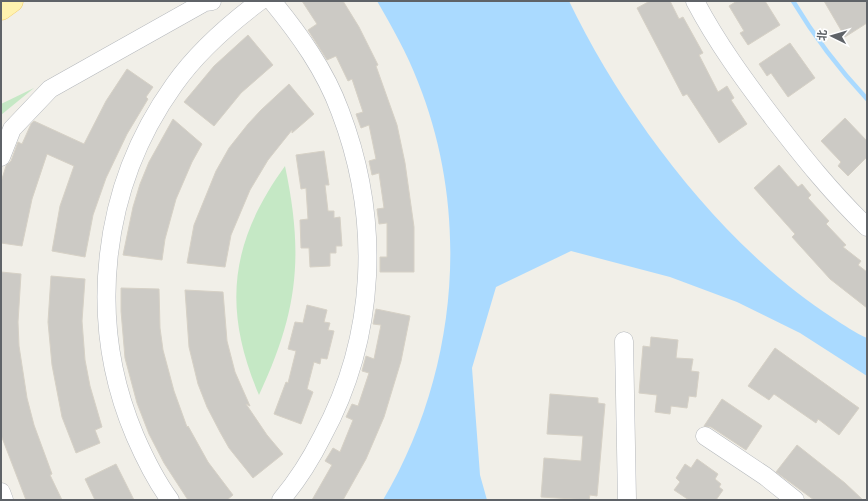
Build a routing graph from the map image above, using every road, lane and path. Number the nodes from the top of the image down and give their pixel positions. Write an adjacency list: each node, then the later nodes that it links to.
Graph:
1 (212, 1): 5 (lane)
2 (260, 1): 11 (lane)
3 (272, 1): 12 (lane)
4 (696, 1): 6 (lane)
5 (1, 157)
6 (867, 227)
7 (624, 341): 13 (lane)
8 (705, 436): 14 (lane)
9 (1, 492): 10 (lane)
10 (4, 500)
11 (170, 500)
12 (281, 500)
13 (626, 500)
14 (795, 500)

